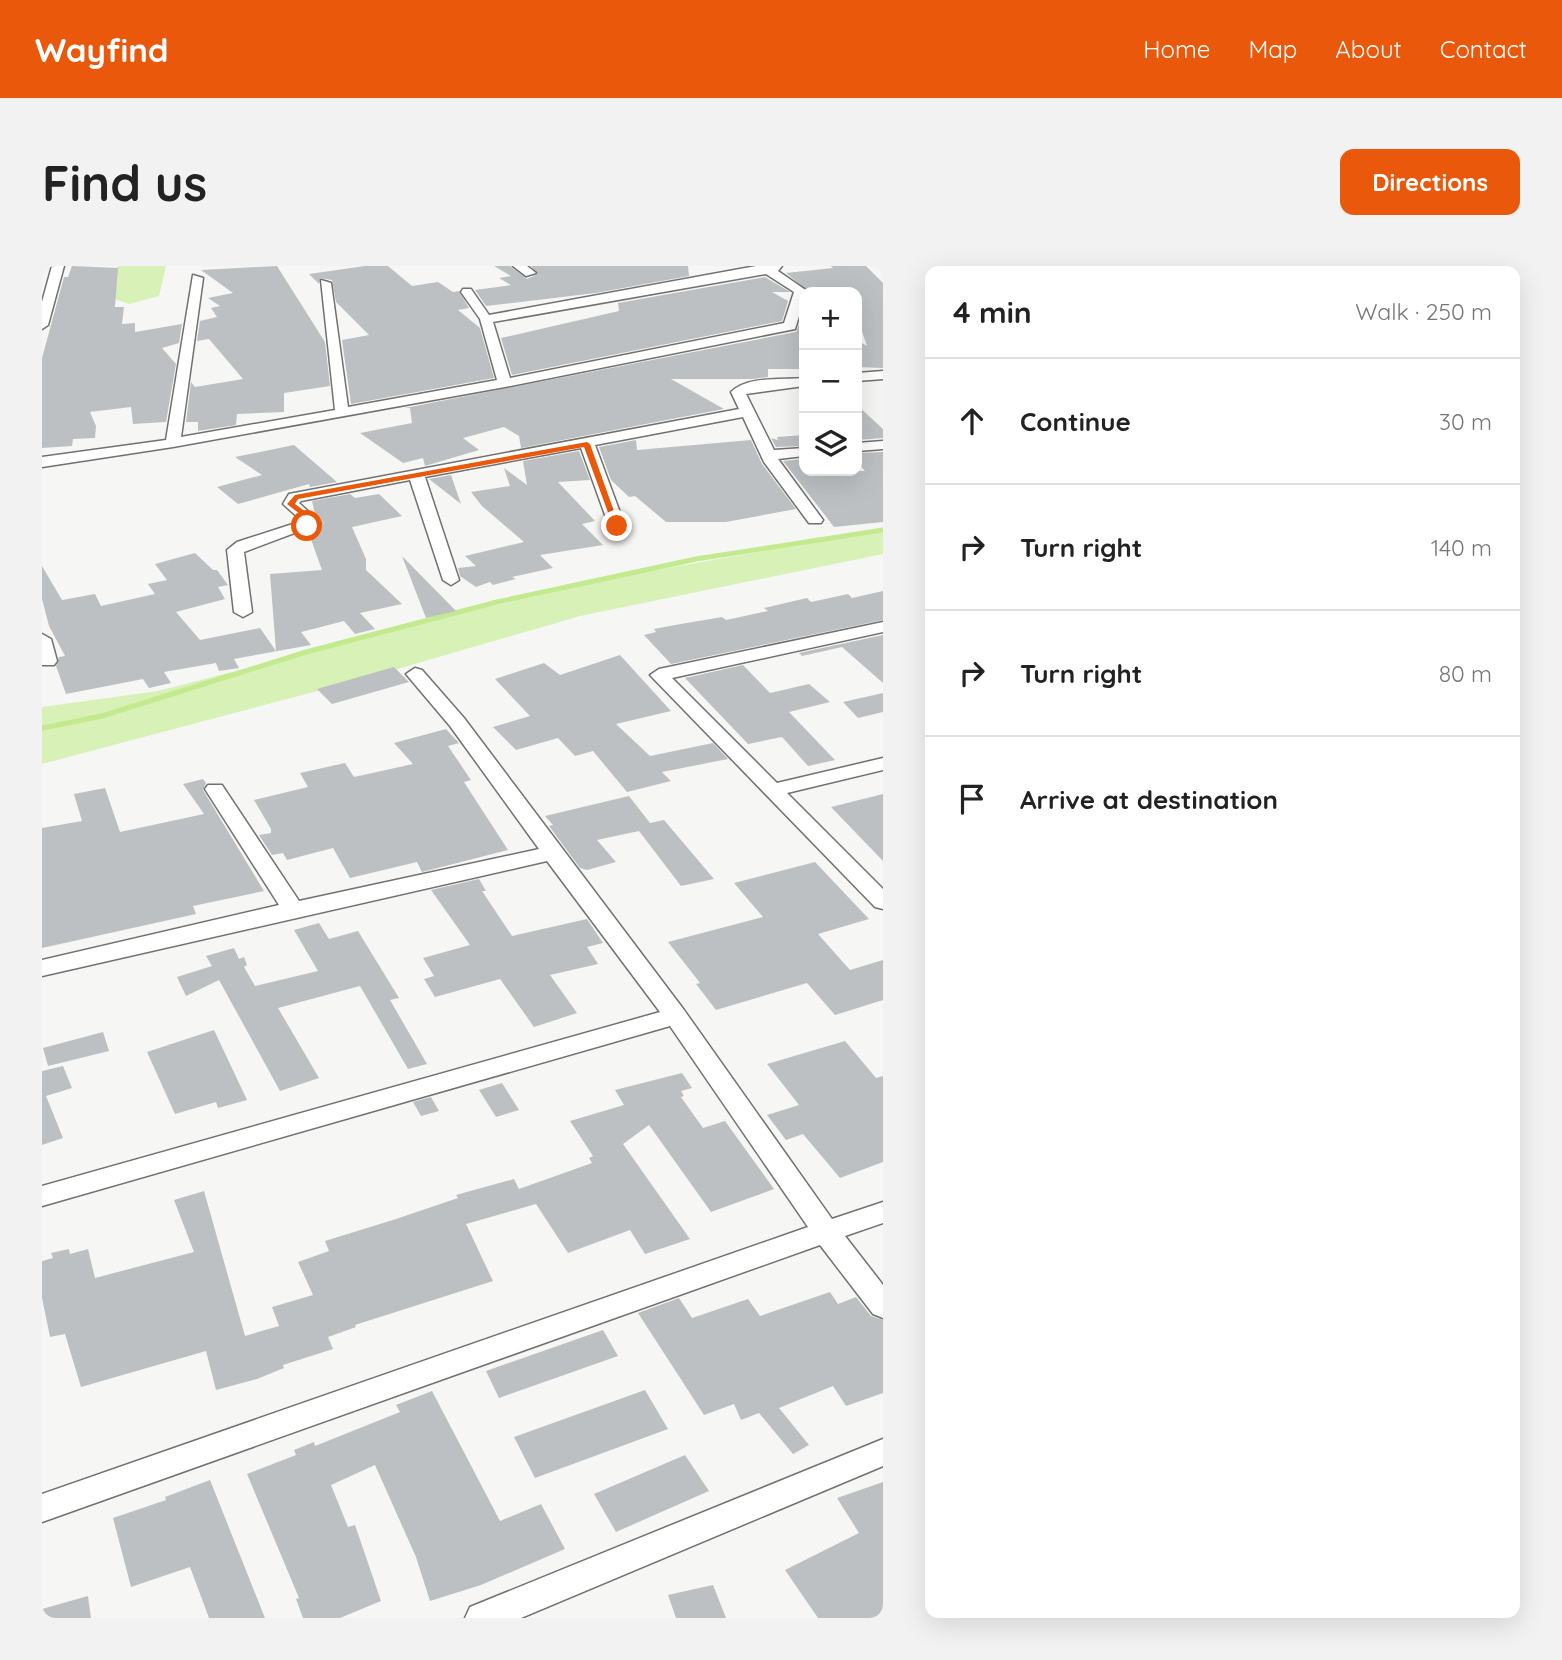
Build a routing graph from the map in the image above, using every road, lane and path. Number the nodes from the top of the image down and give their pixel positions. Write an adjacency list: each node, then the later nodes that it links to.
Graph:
1 (58, 266): 8 (street)
2 (791, 266): 3 (street)
3 (766, 268): 7 (street); 11 (street)
4 (197, 278): 15 (street)
5 (325, 283): 13 (street)
6 (467, 292): 7 (street)
7 (486, 319): 11 (street)
8 (42, 325)
9 (883, 374): 10 (street)
10 (862, 376)
11 (505, 383): 13 (street)
12 (799, 383): 14 (street)
13 (342, 412): 15 (street)
14 (746, 412): 16 (street); 20 (street)
15 (173, 443): 21 (street)
16 (587, 444): 22 (street); 24 (street)
17 (883, 444): 18 (street)
18 (862, 446)
19 (799, 452): 20 (street)
20 (768, 455): 23 (street)
21 (42, 462)
22 (416, 474): 25 (street); 26 (street)
23 (815, 520)
24 (617, 526)
25 (451, 580)
26 (243, 612)
27 (883, 627): 33 (street)
28 (42, 639): 29 (street)
29 (48, 660)
30 (415, 674): 34 (street)
31 (883, 764): 33 (street)
32 (215, 789): 36 (street)
33 (774, 790): 35 (street)
34 (552, 853): 36 (street); 38 (street)
35 (883, 902)
36 (293, 909): 37 (street)
37 (42, 968)
38 (676, 1016): 39 (street); 41 (street)
39 (42, 1196)
40 (883, 1212): 41 (street)
41 (826, 1232): 42 (street); 44 (street)
42 (883, 1306)
43 (883, 1452): 45 (street)
44 (42, 1508)
45 (482, 1618)

